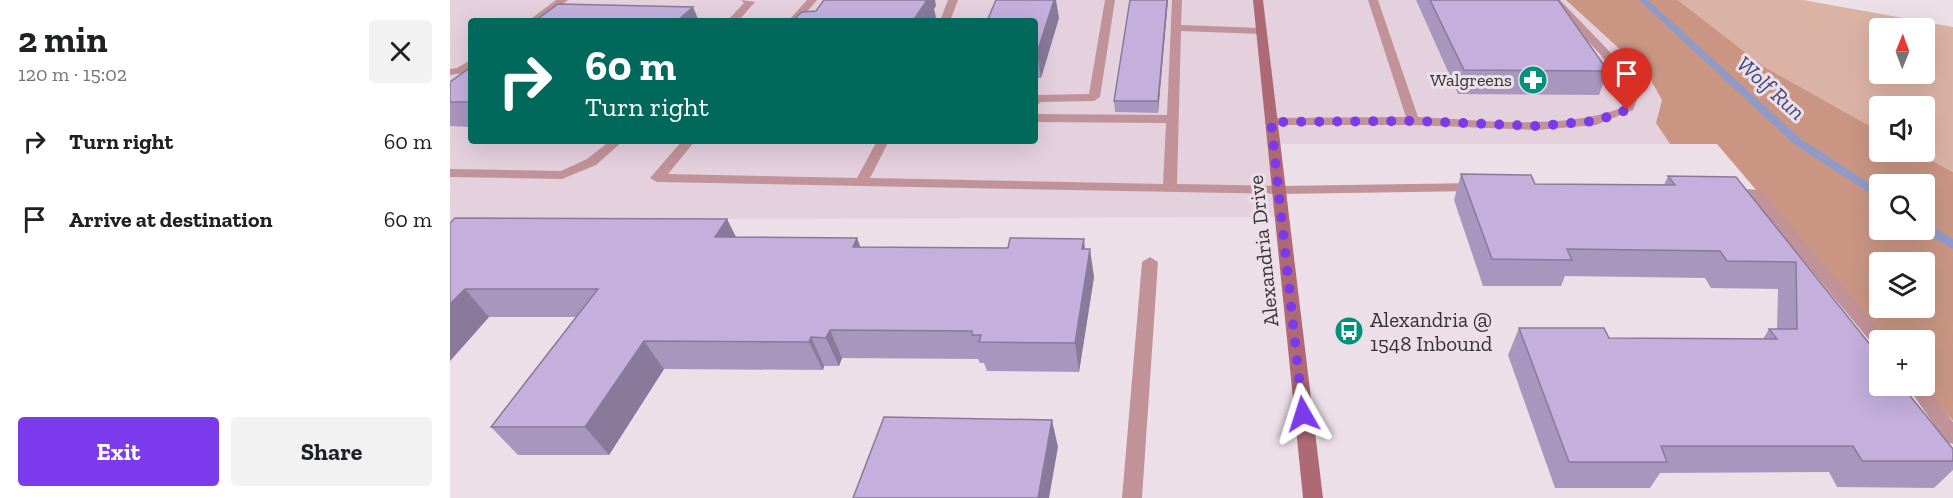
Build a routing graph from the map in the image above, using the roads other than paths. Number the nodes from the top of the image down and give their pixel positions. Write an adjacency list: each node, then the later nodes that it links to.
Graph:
1 (564, 0): 10 (lane)
2 (746, 0): 11 (lane)
3 (812, 0): 12 (lane)
4 (953, 0): 13 (lane)
5 (1110, 0): 18 (lane)
6 (1177, 0): 14 (lane)
7 (1258, 0): 15 (main road, Alexandria Drive)
8 (1373, 0): 21 (lane)
9 (1554, 0): 21 (lane)
10 (537, 18)
11 (735, 18)
12 (796, 18)
13 (946, 18)
14 (1176, 28): 15 (lane); 20 (lane)
15 (1261, 31): 22 (main road, Alexandria Drive)
16 (468, 65): 17 (lane)
17 (450, 72)
18 (1038, 99)
19 (1038, 118): 20 (lane)
20 (1172, 119): 29 (lane)
21 (1413, 121): 22 (lane)
22 (1271, 122): 30 (main road, Alexandria Drive)
23 (613, 144): 26 (lane)
24 (687, 144): 27 (lane)
25 (881, 144): 27 (lane)
26 (450, 173)
27 (861, 182): 29 (lane)
28 (1489, 187): 30 (lane)
29 (1170, 188): 30 (lane)
30 (1279, 190): 37 (main road, Alexandria Drive)
31 (1720, 192): 33 (lane)
32 (1150, 262): 36 (lane)
33 (1870, 330)
34 (1923, 396): 35 (lane)
35 (1953, 436)
36 (1132, 498)
37 (1312, 498)

